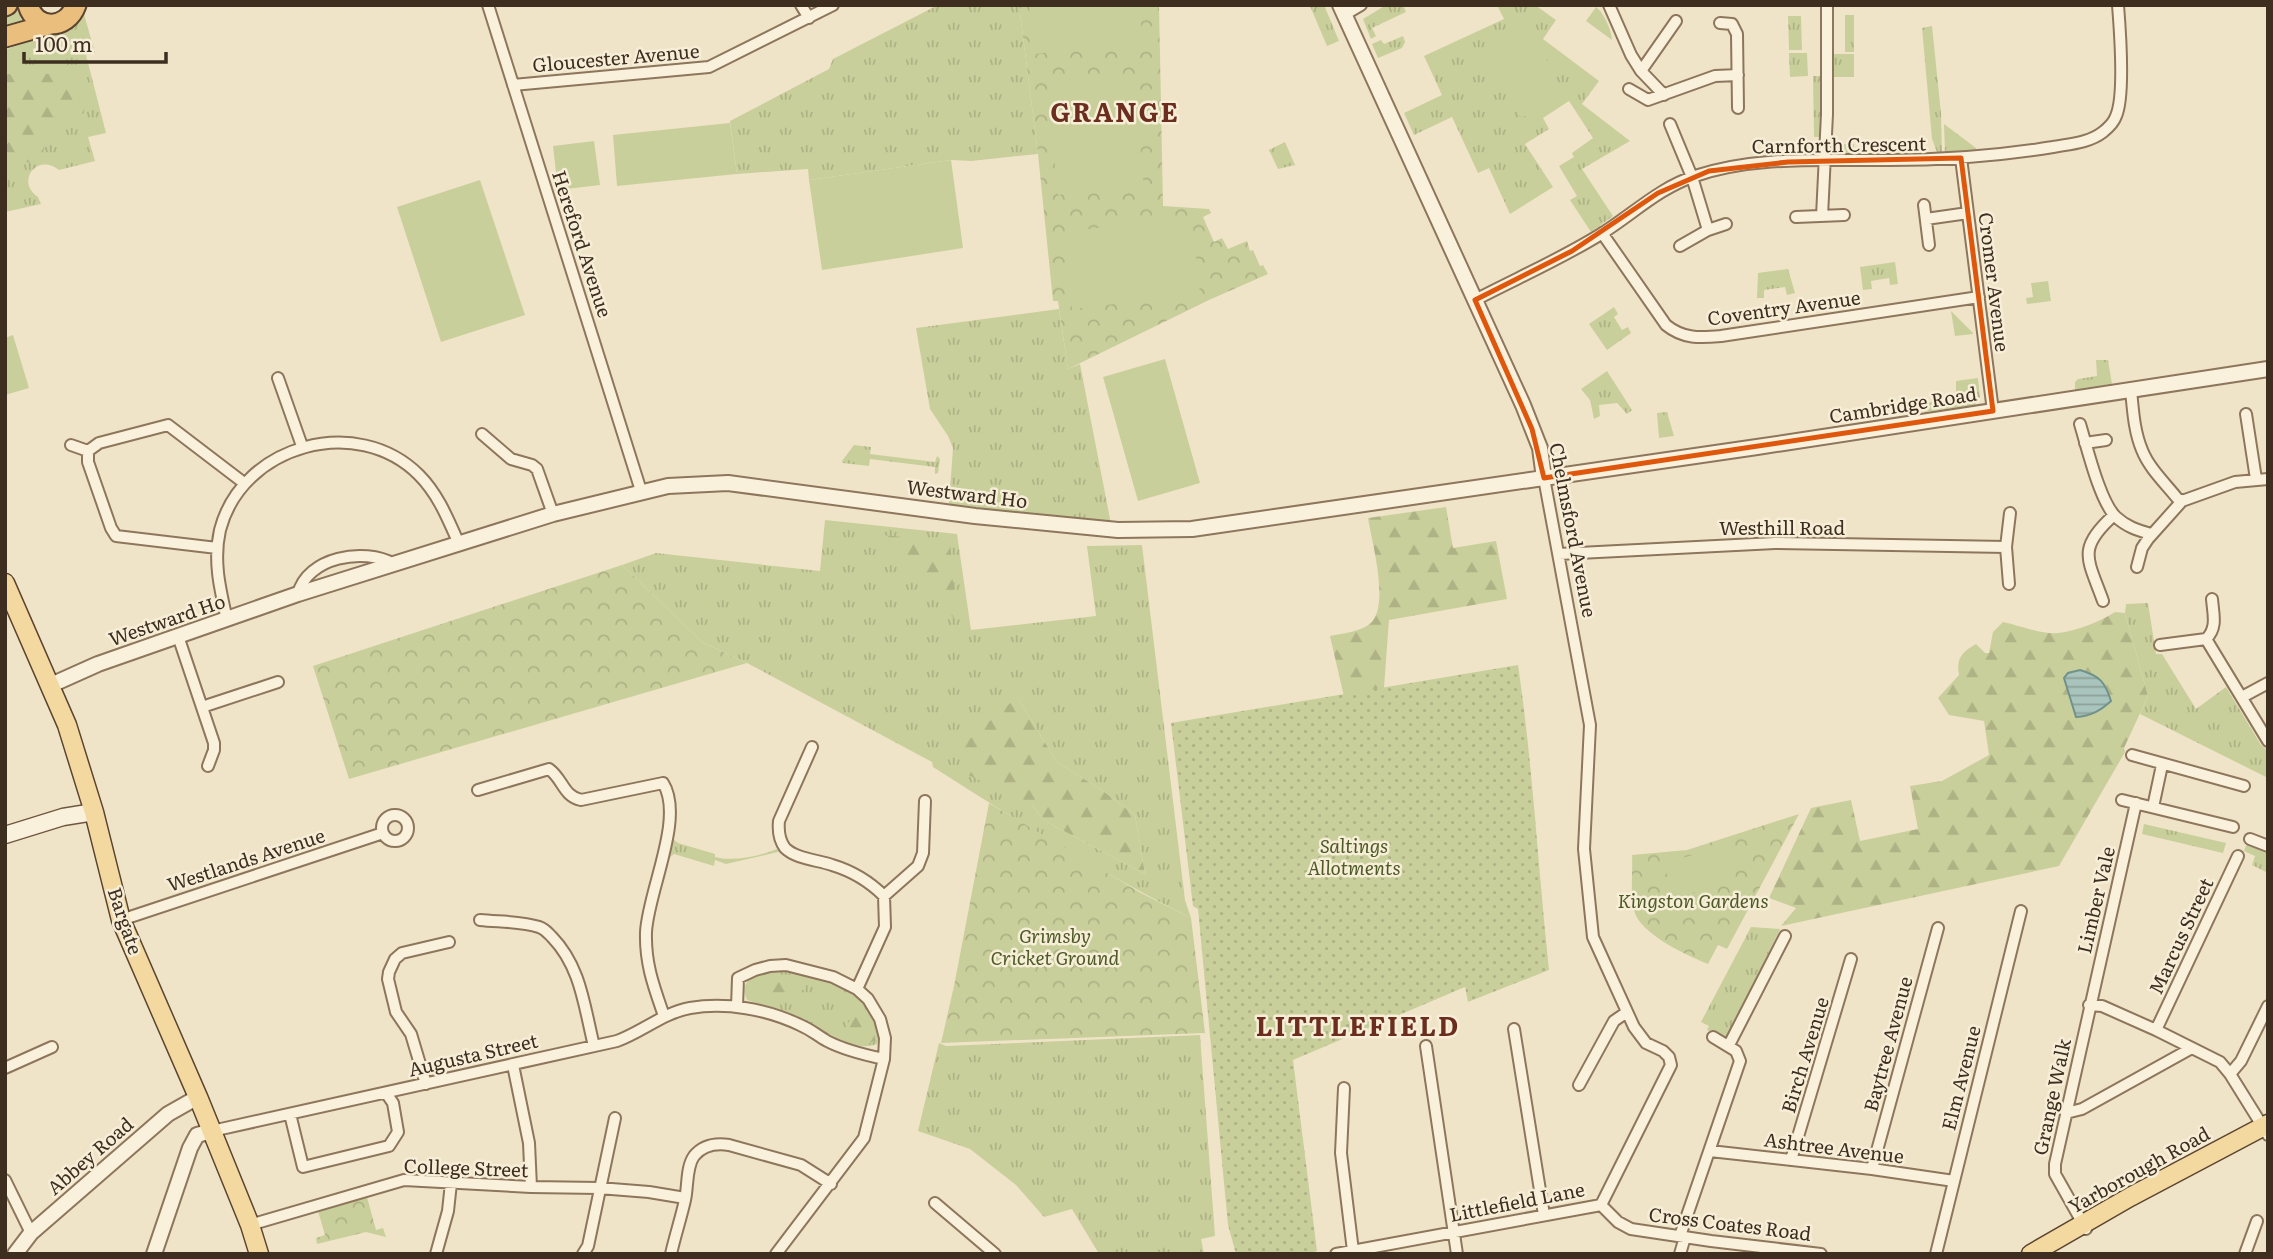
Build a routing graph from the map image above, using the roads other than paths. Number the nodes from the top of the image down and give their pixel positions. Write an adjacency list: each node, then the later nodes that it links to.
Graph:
1 (28, 5): 15 (highway)
2 (91, 5): 10 (highway)
3 (488, 5): 19 (street, Hereford Avenue)
4 (801, 5): 12 (street)
5 (833, 5): 12 (street, Gloucester Avenue)
6 (1362, 5): 11 (street)
7 (1609, 5): 17 (street)
8 (1827, 5): 25 (street)
9 (2118, 5): 24 (street, Carnforth Crescent)
10 (74, 10): 15 (highway)
11 (1342, 10): 39 (street, Chelmsford Avenue)
12 (809, 18): 19 (street, Gloucester Avenue)
13 (1676, 21): 17 (street)
14 (1720, 23): 18 (street)
15 (47, 25): 16 (highway)
16 (5, 37)
17 (1641, 71): 21 (street)
18 (1738, 75): 21 (street); 22 (street)
19 (513, 85): 56 (street, Hereford Avenue)
20 (1629, 89): 21 (street)
21 (1664, 95)
22 (1738, 108)
23 (1670, 124): 26 (street)
24 (1961, 159): 25 (street, Carnforth Crescent); 28 (street, Cromer Avenue)
25 (1825, 161): 26 (street, Carnforth Crescent); 30 (street)
26 (1692, 177): 34 (street); 35 (street, Carnforth Crescent)
27 (1924, 205): 32 (street)
28 (1968, 213): 32 (street); 38 (street, Cromer Avenue)
29 (1844, 215): 30 (street)
30 (1822, 216): 31 (street)
31 (1796, 217)
32 (1926, 219): 36 (street)
33 (1726, 224): 34 (street)
34 (1708, 230): 37 (street)
35 (1602, 233): 38 (street, Coventry Avenue); 39 (street, Carnforth Crescent)
36 (1929, 245)
37 (1679, 246)
38 (1979, 297): 43 (street, Cromer Avenue)
39 (1475, 300): 52 (street, Chelmsford Avenue)
40 (2268, 369): 42 (street, Cambridge Road)
41 (278, 378): 50 (street)
42 (2131, 390): 43 (street, Cambridge Road); 57 (street)
43 (1993, 411): 52 (street, Cambridge Road)
44 (2246, 414): 53 (street)
45 (2080, 424): 48 (street)
46 (482, 434): 59 (street)
47 (2106, 440): 48 (street)
48 (2085, 443): 60 (street)
49 (71, 445): 51 (street)
50 (302, 446): 55 (street); 62 (street)
51 (88, 452): 55 (street); 64 (street)
52 (1544, 478): 56 (street, Westward Ho); 65 (street, Chelmsford Avenue)
53 (2256, 479): 54 (street); 57 (street)
54 (2268, 479)
55 (244, 483): 64 (street)
56 (642, 494): 59 (street, Westward Ho)
57 (2182, 501): 61 (street)
58 (2010, 513): 63 (street)
59 (553, 514): 62 (street, Westward Ho)
60 (2114, 515): 61 (street); 72 (street)
61 (2151, 534): 67 (street)
62 (459, 544): 66 (street, Westward Ho)
63 (2006, 547): 65 (street, Westhill Road); 69 (street)
64 (217, 548): 73 (street)
65 (1559, 554): 112 (street, Chelmsford Avenue)
66 (394, 564): 70 (street, Westward Ho); 70 (street, Westward Ho)
67 (2137, 568)
68 (5, 583): 79 (main road, Bargate)
69 (2009, 584)
70 (298, 594): 73 (street, Westward Ho)
71 (2212, 599): 75 (street)
72 (2103, 601)
73 (227, 620): 74 (street, Westward Ho)
74 (178, 636): 79 (street, Westward Ho); 81 (street)
75 (2206, 639): 76 (street); 80 (street)
76 (2160, 645)
77 (278, 682): 81 (street)
78 (2268, 683): 80 (street)
79 (51, 685): 93 (main road, Bargate)
80 (2242, 698): 82 (street)
81 (202, 707): 86 (street)
82 (2268, 741)
83 (812, 747): 100 (street)
84 (2132, 755): 85 (street)
85 (2162, 765): 87 (street); 92 (street)
86 (208, 766)
87 (2244, 786)
88 (478, 790): 113 (street)
89 (2122, 800): 91 (street)
90 (925, 801): 100 (street)
91 (2136, 803): 92 (street); 109 (street, Limber Vale)
92 (2153, 807): 94 (street)
93 (94, 812): 96 (main road); 102 (main road, Bargate)
94 (2233, 827)
95 (383, 833): 102 (street, Westlands Avenue)
96 (5, 835)
97 (2250, 839): 98 (street)
98 (2268, 846)
99 (2238, 856): 115 (street, Marcus Street)
100 (884, 896): 108 (street)
101 (2021, 911): 141 (street, Elm Avenue)
102 (121, 920): 131 (main road, Bargate)
103 (480, 920): 118 (street)
104 (1938, 928): 139 (street, Baytree Avenue)
105 (1785, 936): 117 (street)
106 (449, 942): 127 (street)
107 (1852, 959): 138 (street, Birch Avenue)
108 (857, 989): 111 (street); 122 (street)
109 (2089, 1005): 115 (street); 133 (street, Grange Walk)
110 (2268, 1006): 126 (street)
111 (737, 1007): 113 (street, Augusta Street); 122 (street, Augusta Street)
112 (1628, 1012): 125 (street, Chelmsford Avenue); 128 (street)
113 (664, 1016): 118 (street, Augusta Street)
114 (1514, 1029): 149 (street)
115 (2156, 1030): 121 (street)
116 (1713, 1037): 117 (street)
117 (1729, 1045): 137 (street)
118 (594, 1046): 123 (street, Augusta Street)
119 (1426, 1046): 153 (street)
120 (52, 1047): 124 (street)
121 (2192, 1048): 126 (street); 133 (street)
122 (884, 1059): 143 (street)
123 (513, 1065): 127 (street, Augusta Street); 144 (street)
124 (5, 1068)
125 (1668, 1073): 148 (street, Littlefield Lane)
126 (2230, 1074): 135 (street)
127 (426, 1084): 130 (street, Augusta Street)
128 (1579, 1085)
129 (1344, 1088): 156 (street)
130 (386, 1093): 132 (street, Augusta Street); 132 (street)
131 (198, 1097): 136 (main road, Bargate); 154 (street, Abbey Road)
132 (290, 1114): 136 (street, Augusta Street)
133 (2066, 1114): 152 (street, Grange Walk)
134 (615, 1118): 145 (street)
135 (2266, 1129): 152 (main road, Yarborough Road)
136 (212, 1131): 151 (main road, Bargate); 158 (street)
137 (1710, 1151): 138 (street, Ashtree Avenue); 155 (street)
138 (1791, 1160): 139 (street, Ashtree Avenue)
139 (1872, 1169): 141 (street, Ashtree Avenue)
140 (5, 1180): 154 (street)
141 (1954, 1181): 170 (street, Elm Avenue)
142 (451, 1183): 144 (street, College Street); 151 (street, College Street); 160 (street)
143 (831, 1184): 146 (street); 163 (street)
144 (531, 1187): 145 (street, College Street)
145 (599, 1188): 146 (street, College Street); 161 (street)
146 (685, 1198): 162 (street)
147 (935, 1203): 164 (street)
148 (1601, 1205): 149 (street, Littlefield Lane); 155 (street, Cross Coates Road)
149 (1544, 1215): 153 (street, Littlefield Lane)
150 (2257, 1221): 172 (street)
151 (250, 1225): 159 (main road, Bargate)
152 (2085, 1227): 171 (main road, Yarborough Road)
153 (1453, 1232): 156 (street, Littlefield Lane); 166 (street)
154 (31, 1233): 157 (street, Abbey Road)
155 (1682, 1237): 167 (street); 168 (street, Cross Coates Road)
156 (1353, 1251): 165 (street, Littlefield Lane)
157 (15, 1254)
158 (154, 1254)
159 (259, 1254)
160 (436, 1254)
161 (583, 1254)
162 (671, 1254)
163 (776, 1254)
164 (995, 1254)
165 (1336, 1254)
166 (1457, 1254)
167 (1680, 1254)
168 (1814, 1254): 169 (street, Cross Coates Road)
169 (1821, 1254)
170 (1936, 1254)
171 (2031, 1254)
172 (2245, 1254)

